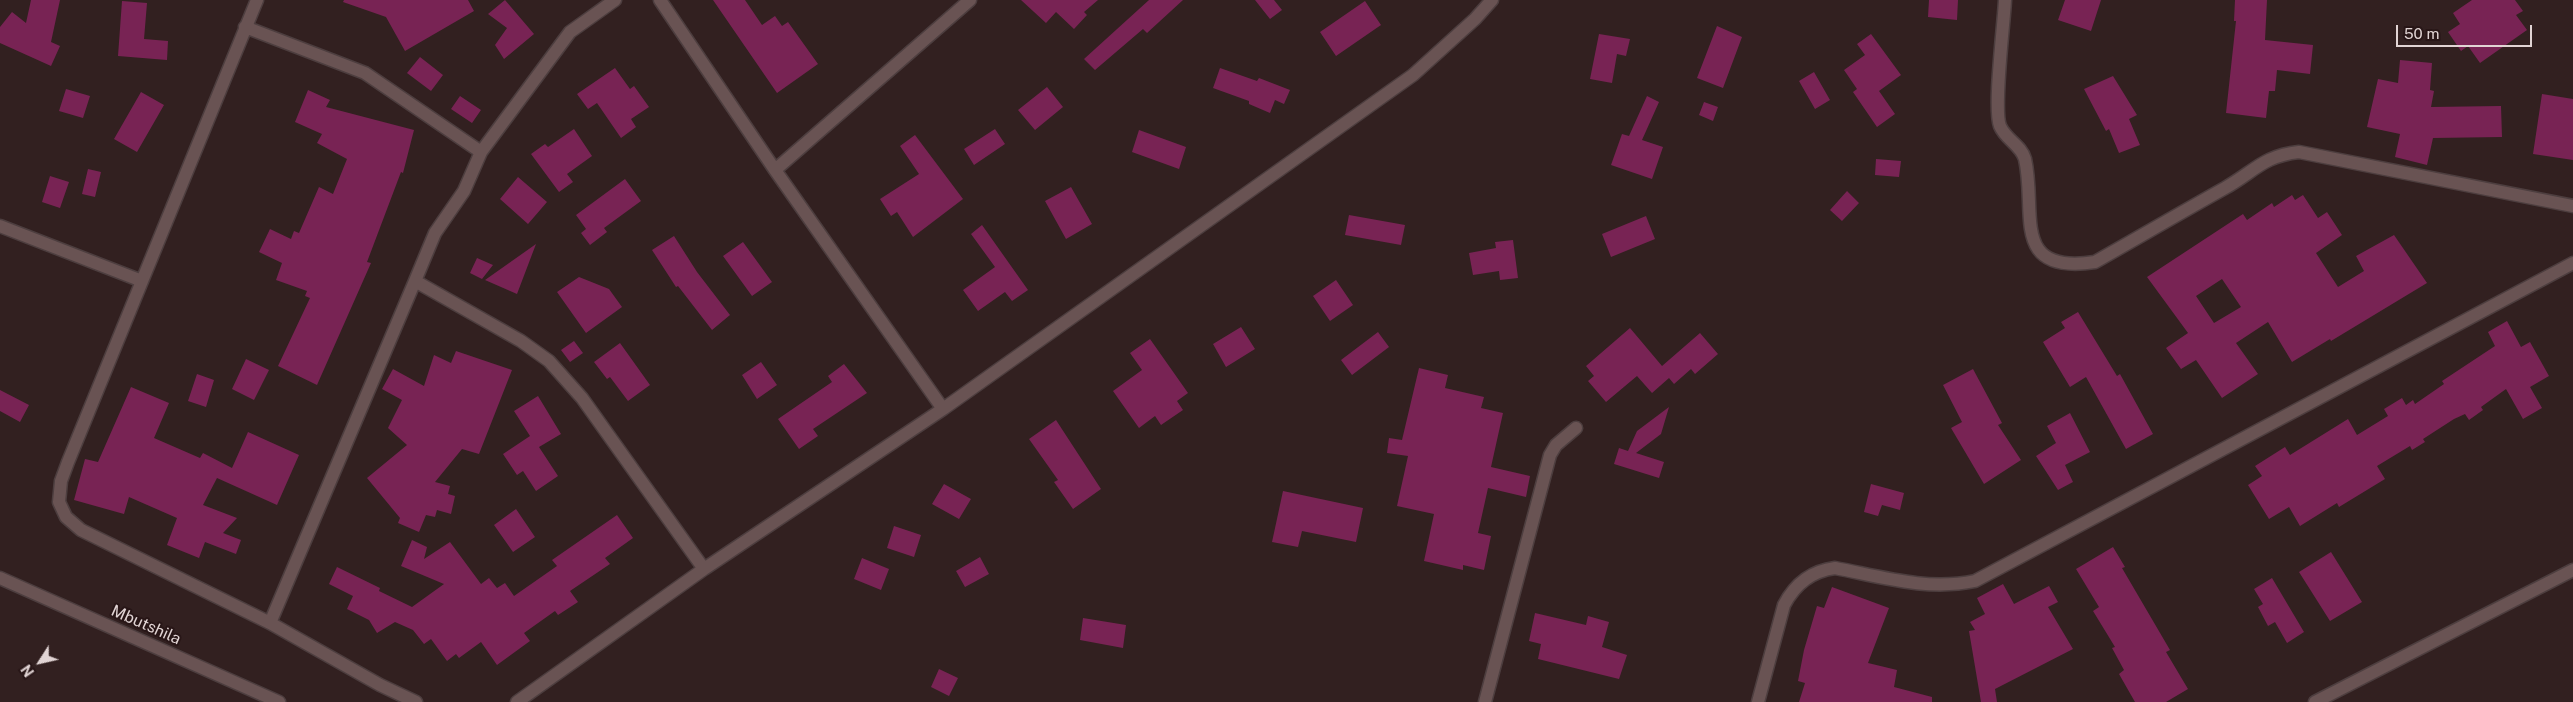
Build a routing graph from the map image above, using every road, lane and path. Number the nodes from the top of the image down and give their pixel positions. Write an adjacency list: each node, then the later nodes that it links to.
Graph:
1 (257, 0): 7 (street)
2 (615, 0): 8 (street)
3 (660, 0): 9 (street)
4 (970, 0): 9 (street)
5 (1492, 0): 15 (street)
6 (2005, 0): 10 (street)
7 (245, 27): 8 (street); 14 (street)
8 (481, 152): 13 (street)
9 (774, 170): 15 (street)
10 (2573, 206)
11 (0, 226): 14 (street)
12 (2573, 262): 25 (street)
13 (415, 281): 17 (street); 20 (street)
14 (142, 282): 20 (street)
15 (942, 409): 17 (street)
16 (1576, 428): 24 (street)
17 (704, 569): 23 (street)
18 (2573, 570): 26 (street)
19 (0, 578): 21 (street, Mbutshila)
20 (270, 623): 22 (street)
21 (279, 702)
22 (416, 702)
23 (517, 702)
24 (1485, 702)
25 (1758, 702)
26 (2315, 702)

